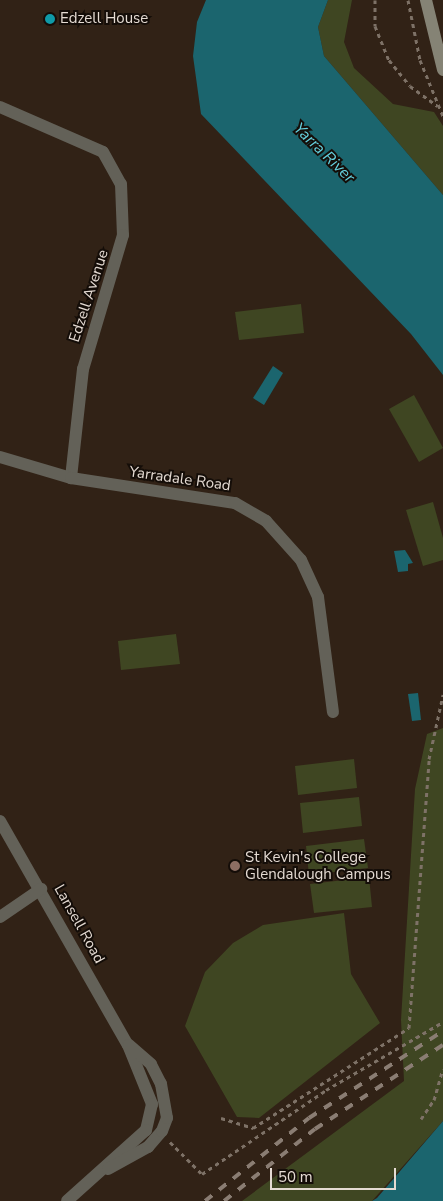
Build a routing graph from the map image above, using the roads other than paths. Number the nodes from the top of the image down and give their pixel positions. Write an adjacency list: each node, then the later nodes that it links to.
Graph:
1 (426, 0): 2 (street)
2 (443, 70)
3 (0, 107): 5 (street, Edzell Avenue)
4 (0, 457): 5 (street, Yarradale Road)
5 (71, 478): 6 (street, Yarradale Road)
6 (333, 712)
7 (0, 821): 8 (street, Lansell Road)
8 (41, 889): 9 (street); 10 (street, Lansell Road)
9 (0, 917)
10 (128, 1045): 11 (street, Lansell Road); 11 (street, Lansell Road)
11 (103, 1171): 12 (street)
12 (68, 1201)

